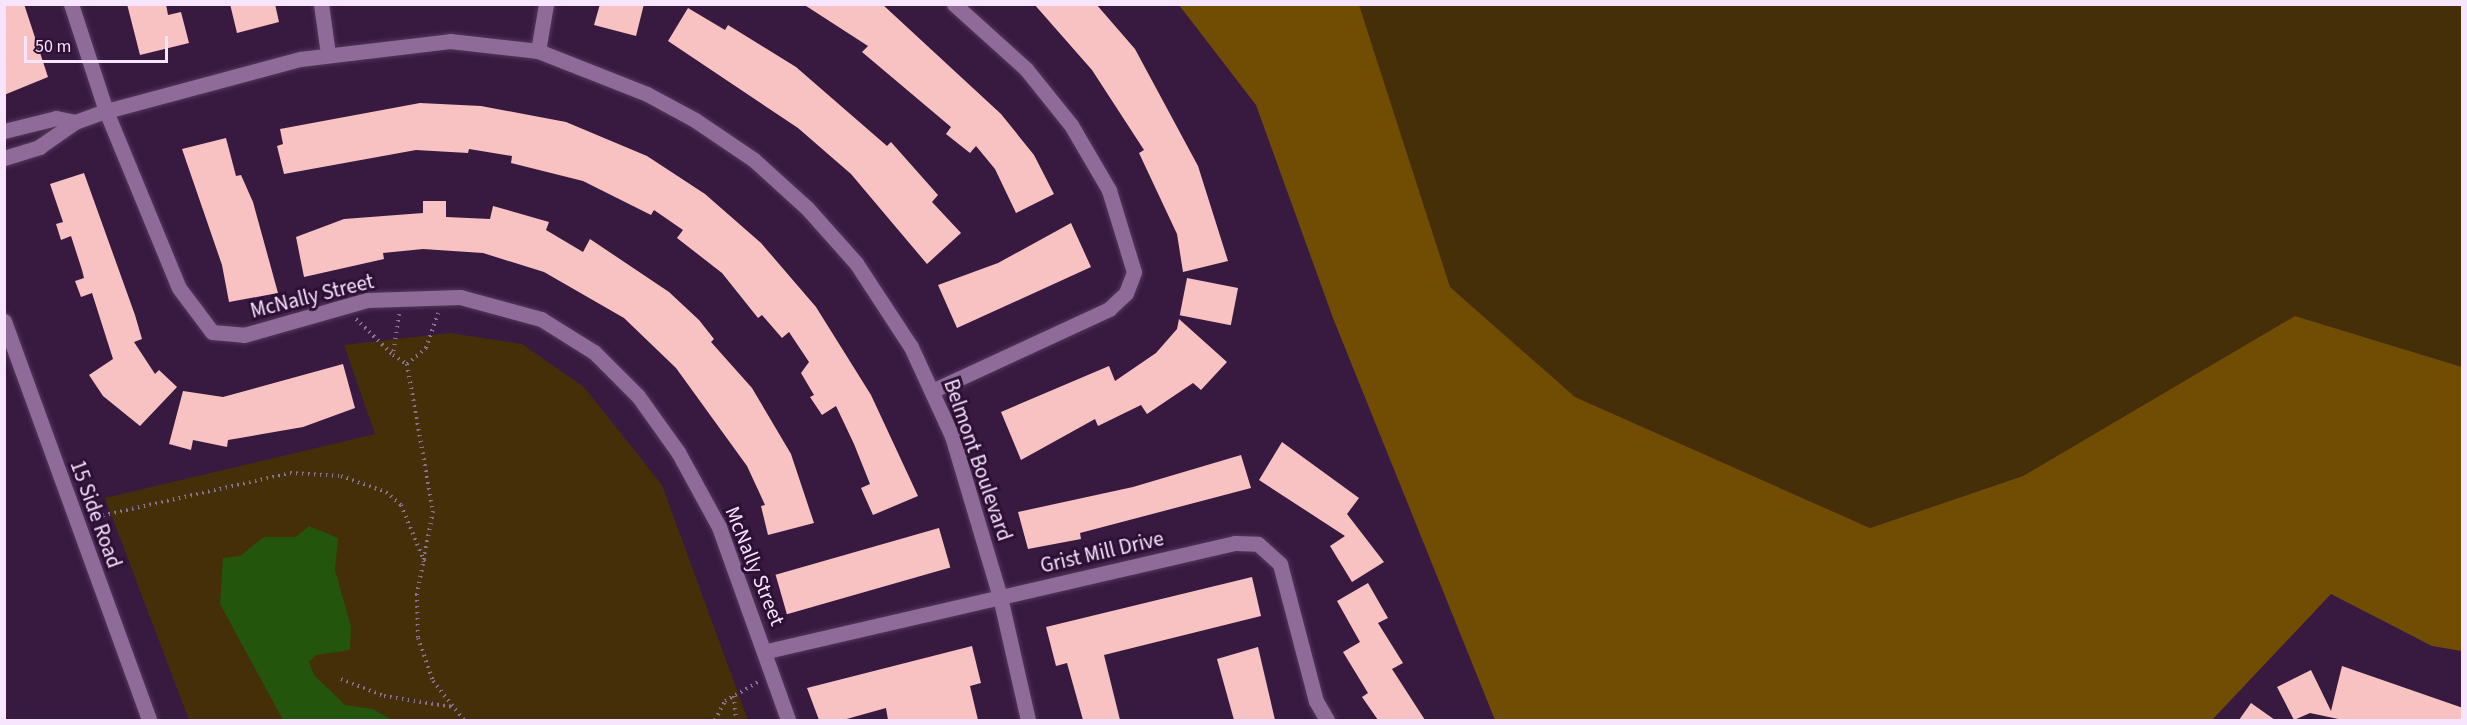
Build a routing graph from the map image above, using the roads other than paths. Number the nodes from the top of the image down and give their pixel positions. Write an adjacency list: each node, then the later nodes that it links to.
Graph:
1 (71, 4): 7 (street, McNally Street)
2 (321, 4): 6 (street)
3 (546, 4): 5 (street)
4 (954, 4): 12 (street)
5 (538, 51): 6 (street, Belmont Boulevard); 12 (street, Belmont Boulevard)
6 (328, 54): 7 (street, Belmont Boulevard)
7 (106, 111): 8 (street, Belmont Boulevard); 14 (street, McNally Street)
8 (75, 123): 9 (street, Belmont Boulevard); 10 (street, Belmont Boulevard)
9 (4, 131)
10 (4, 158)
11 (4, 321): 15 (street, 15 Side Road)
12 (934, 390): 13 (street, Belmont Boulevard)
13 (1000, 597): 14 (street, Grist Mill Drive); 17 (street, Belmont Boulevard); 18 (street, Grist Mill Drive)
14 (767, 651): 16 (street, McNally Street)
15 (149, 720)
16 (788, 720)
17 (1028, 720)
18 (1327, 720)

